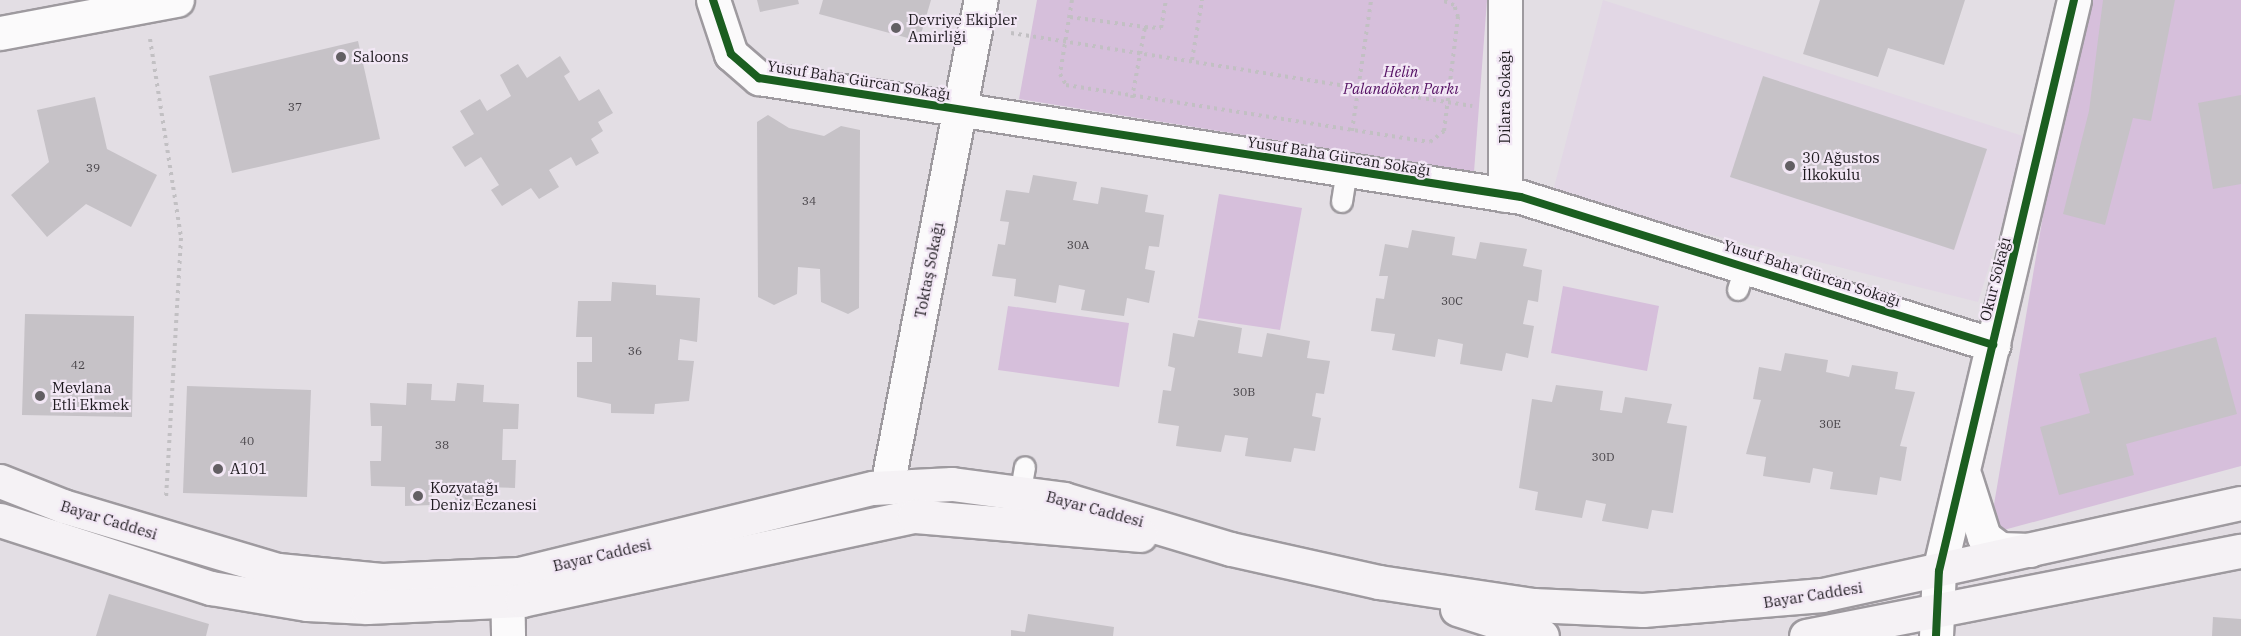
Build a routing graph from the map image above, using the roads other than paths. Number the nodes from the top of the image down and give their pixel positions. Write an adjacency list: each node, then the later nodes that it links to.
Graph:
1 (177, 0): 6 (street)
2 (713, 0): 7 (street, Yusuf Baha Gürcan Sokağı)
3 (1505, 0): 9 (street, Dilara Sokağı)
4 (2074, 0): 11 (street, Okur Sokağı)
5 (979, 14): 7 (street, Toktaş Sokağı)
6 (0, 33)
7 (960, 110): 8 (street, Yusuf Baha Gürcan Sokağı); 14 (street, Toktaş Sokağı)
8 (1347, 170): 9 (street, Yusuf Baha Gürcan Sokağı); 10 (lane)
9 (1505, 195): 11 (street, Yusuf Baha Gürcan Sokağı)
10 (1342, 202)
11 (1993, 345): 12 (street, Okur Sokağı)
12 (1964, 470): 19 (street); 21 (street, Okur Sokağı)
13 (0, 481): 23 (main road, Bayar Caddesi)
14 (887, 486): 16 (street); 18 (main road, Bayar Caddesi); 23 (main road, Bayar Caddesi)
15 (2241, 503): 19 (main road, Bayar Caddesi)
16 (925, 515): 18 (main road, Bayar Caddesi); 23 (main road, Bayar Caddesi)
17 (0, 520): 23 (main road, Bayar Caddesi)
18 (1205, 542): 22 (main road, Bayar Caddesi)
19 (2038, 548): 21 (main road, Bayar Caddesi)
20 (2241, 551): 24 (main road)
21 (1939, 571): 22 (main road, Bayar Caddesi); 24 (street, Okur Sokağı)
22 (1379, 582): 26 (main road, Bayar Caddesi)
23 (507, 589): 25 (street)
24 (1936, 623): 27 (main road)
25 (508, 636)
26 (1542, 636)
27 (1806, 636)

